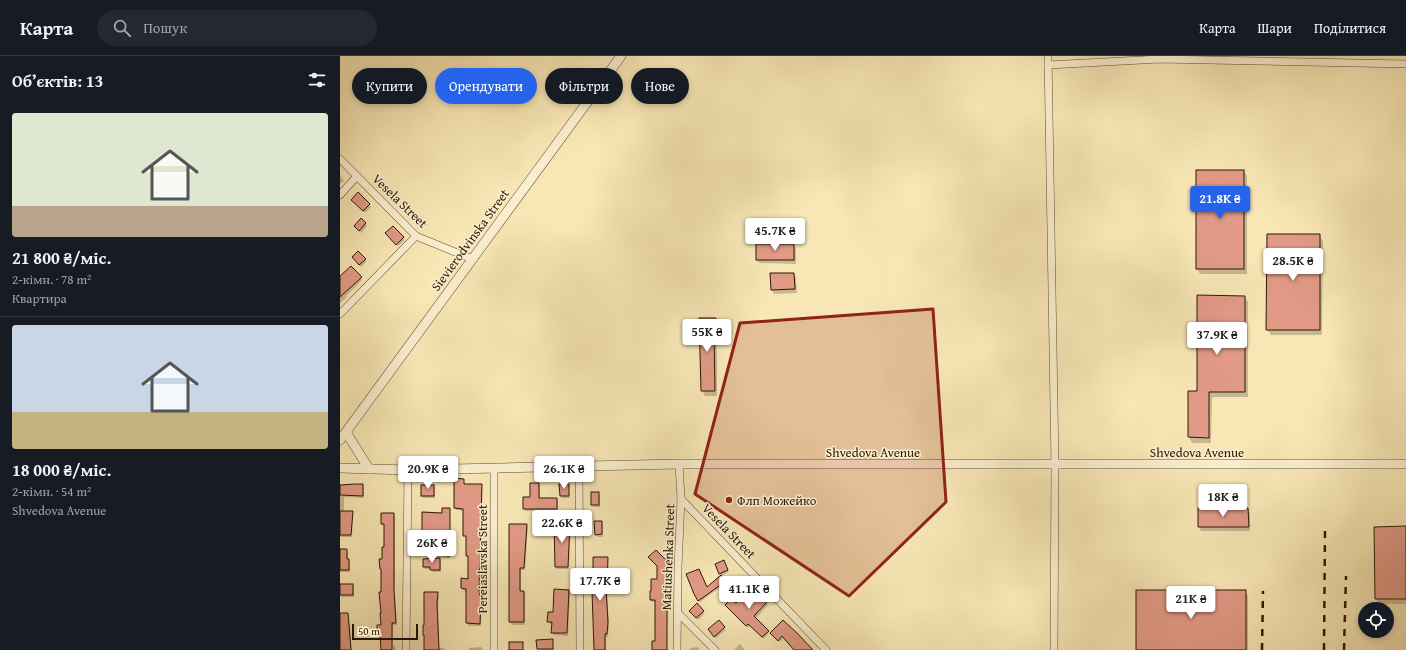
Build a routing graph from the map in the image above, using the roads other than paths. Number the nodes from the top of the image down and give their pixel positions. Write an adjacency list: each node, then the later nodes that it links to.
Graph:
1 (621, 56): 9 (street, Sievierodvinska Street)
2 (1048, 56): 4 (street)
3 (1406, 64): 4 (street)
4 (1048, 65): 15 (street)
5 (340, 158): 6 (street, Vesela Street)
6 (357, 176): 7 (street); 8 (street, Vesela Street)
7 (340, 194)
8 (416, 236): 9 (street, Vesela Street); 10 (street)
9 (472, 259): 11 (street, Sievierodvinska Street)
10 (340, 314)
11 (346, 432): 12 (street, Sievierodvinska Street); 19 (street)
12 (340, 440)
13 (679, 464): 15 (street, Shvedova Avenue); 16 (street, Shvedova Avenue); 21 (street, Matiushenka Street)
14 (1406, 464): 15 (street, Shvedova Avenue)
15 (1055, 465): 29 (street)
16 (579, 467): 18 (street, Shvedova Avenue); 25 (street)
17 (340, 468): 19 (street, Shvedova Avenue)
18 (494, 468): 20 (street, Shvedova Avenue); 24 (street, Pereiaslavska Street)
19 (369, 469): 20 (street, Shvedova Avenue)
20 (408, 470): 23 (street)
21 (682, 499): 22 (street, Matiushenka Street); 28 (street, Vesela Street)
22 (678, 613): 26 (street, Matiushenka Street); 27 (street)
23 (406, 650)
24 (494, 650)
25 (580, 650)
26 (677, 650)
27 (715, 650)
28 (826, 650)
29 (1054, 650)

